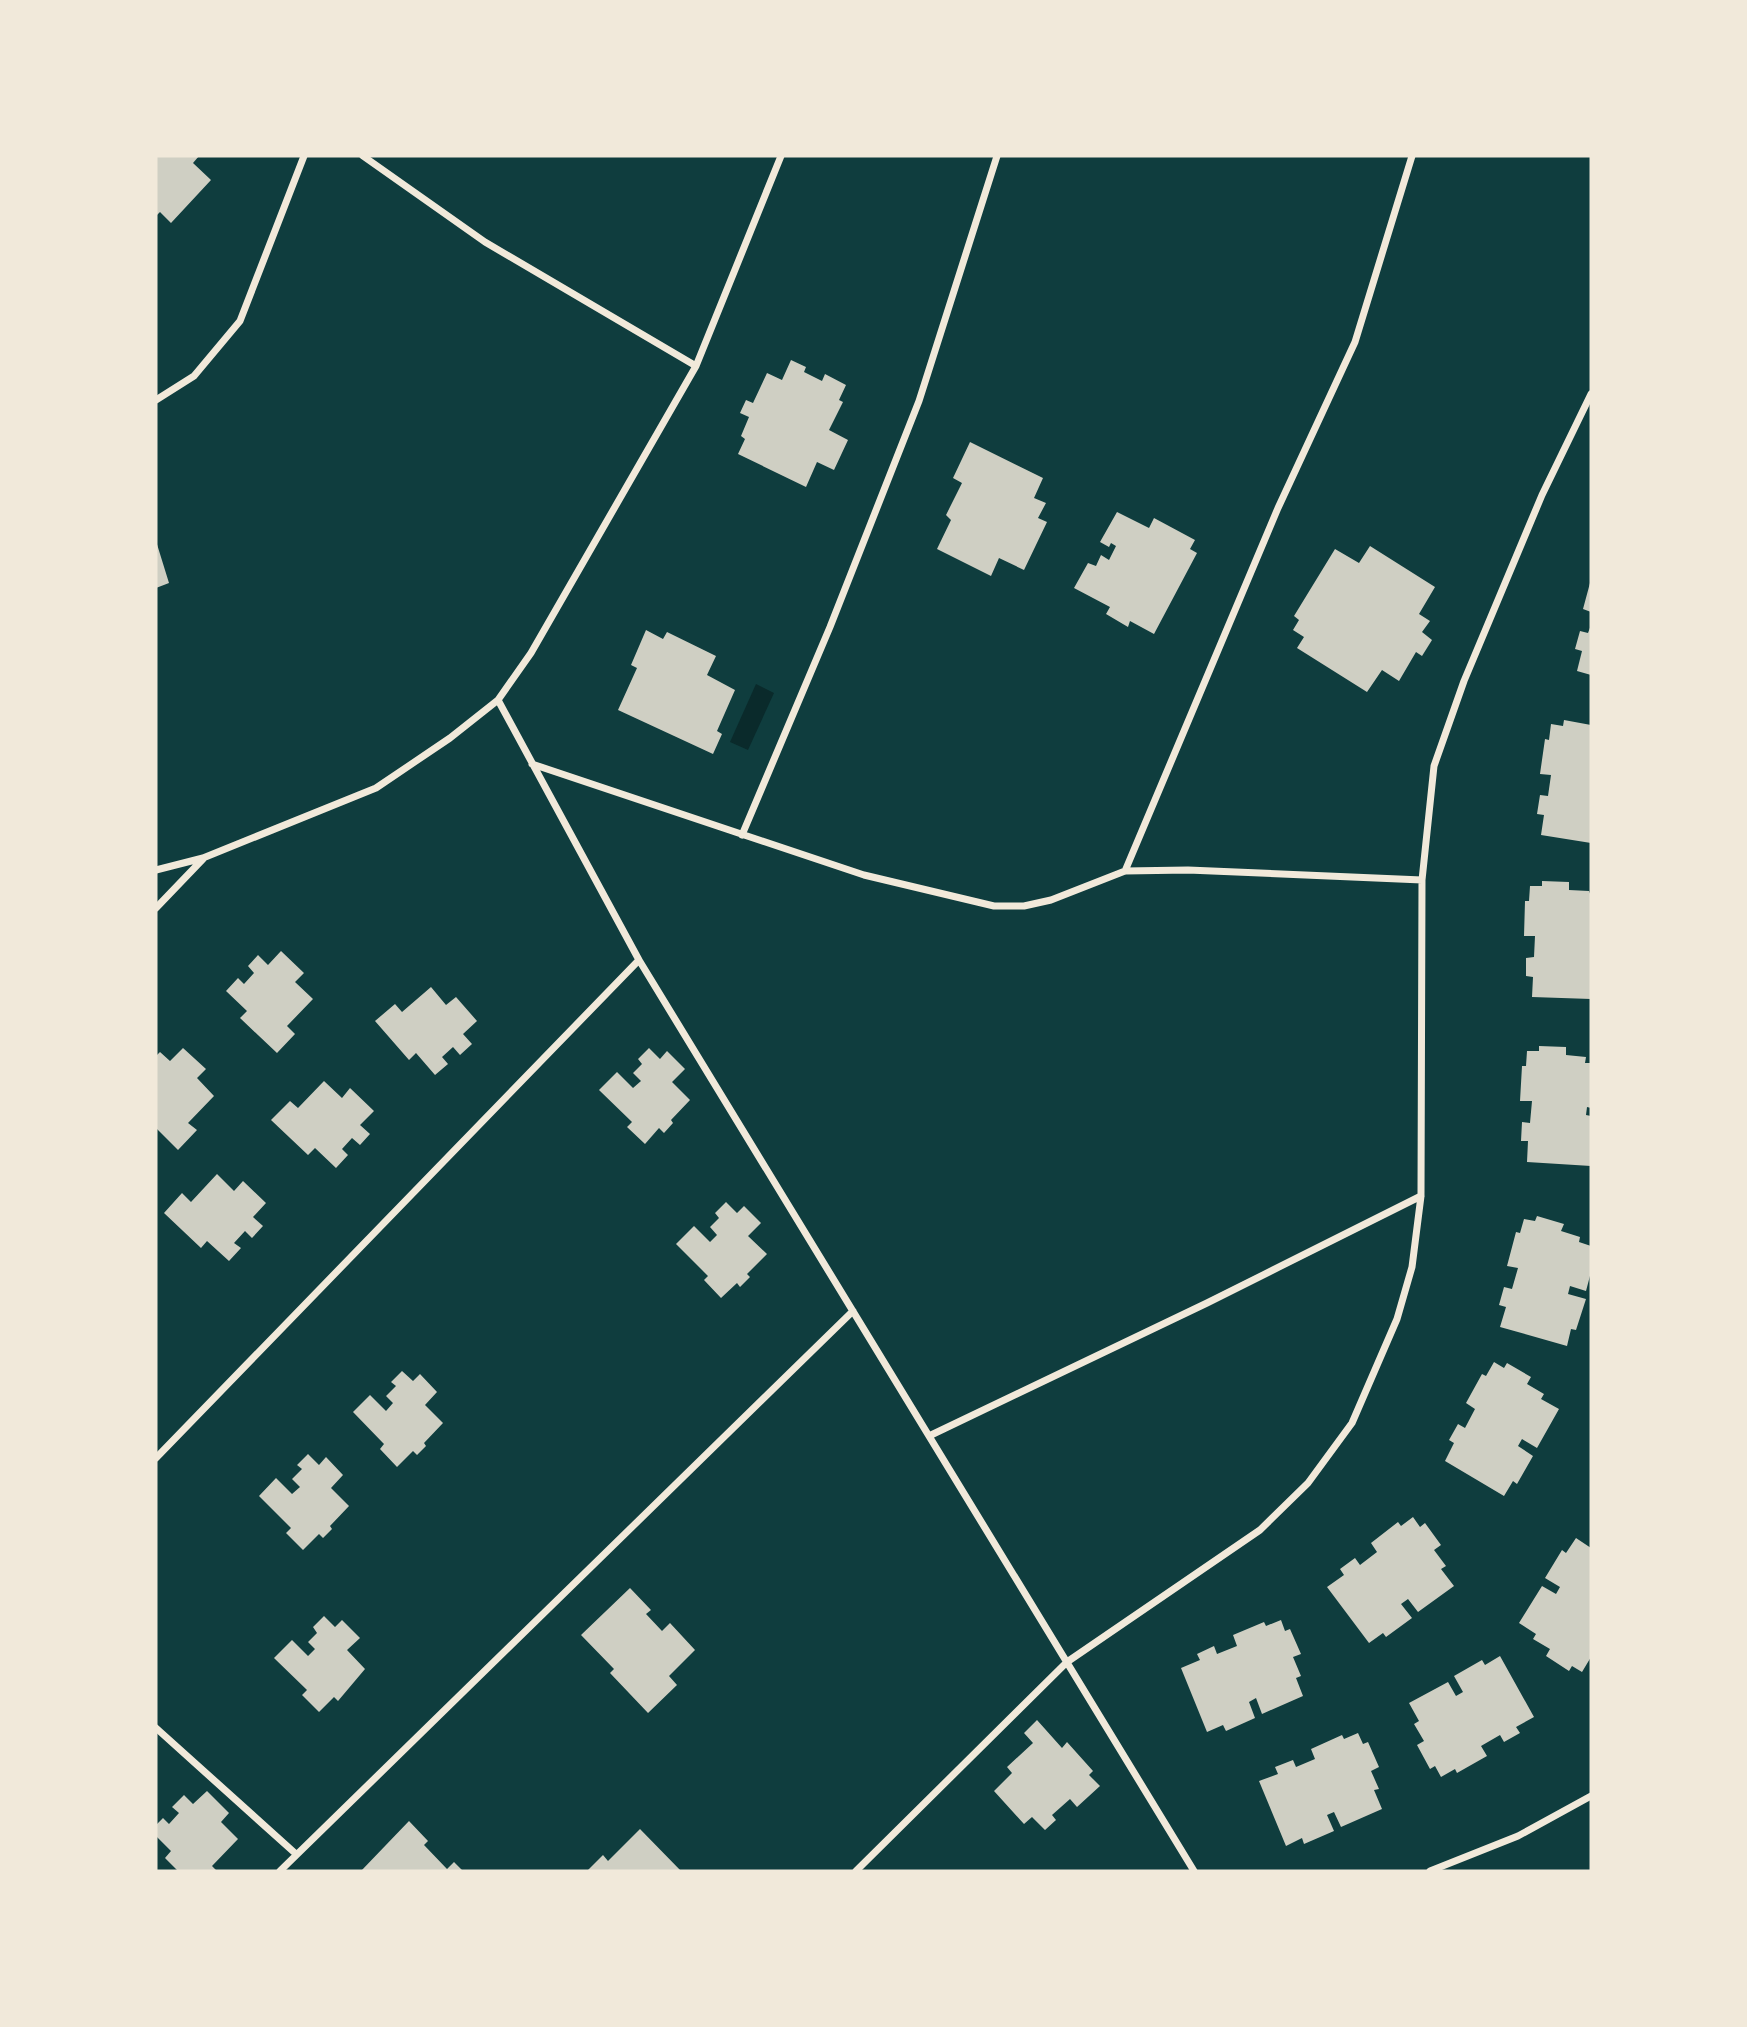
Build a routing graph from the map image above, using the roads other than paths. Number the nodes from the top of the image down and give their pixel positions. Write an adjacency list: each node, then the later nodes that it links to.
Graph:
1 (304, 156): 8 (street)
2 (363, 156): 6 (street)
3 (781, 156): 6 (street)
4 (997, 156): 11 (street)
5 (1412, 156): 14 (street)
6 (695, 366): 9 (street)
7 (1591, 394): 15 (street)
8 (156, 400)
9 (498, 700): 10 (street); 12 (street)
10 (531, 764): 11 (street); 17 (street)
11 (742, 835): 14 (street)
12 (204, 858): 13 (street); 16 (street)
13 (156, 870)
14 (1125, 871): 15 (street)
15 (1422, 880): 18 (street)
16 (156, 908)
17 (639, 960): 19 (street); 21 (street)
18 (1421, 1196): 20 (street); 22 (street)
19 (853, 1311): 20 (street); 25 (street)
20 (929, 1436): 22 (street)
21 (156, 1458)
22 (1067, 1662): 27 (street); 28 (street)
23 (156, 1728): 25 (street)
24 (1591, 1796): 29 (street)
25 (296, 1854): 26 (street)
26 (280, 1871)
27 (856, 1871)
28 (1194, 1871)
29 (1430, 1871)

